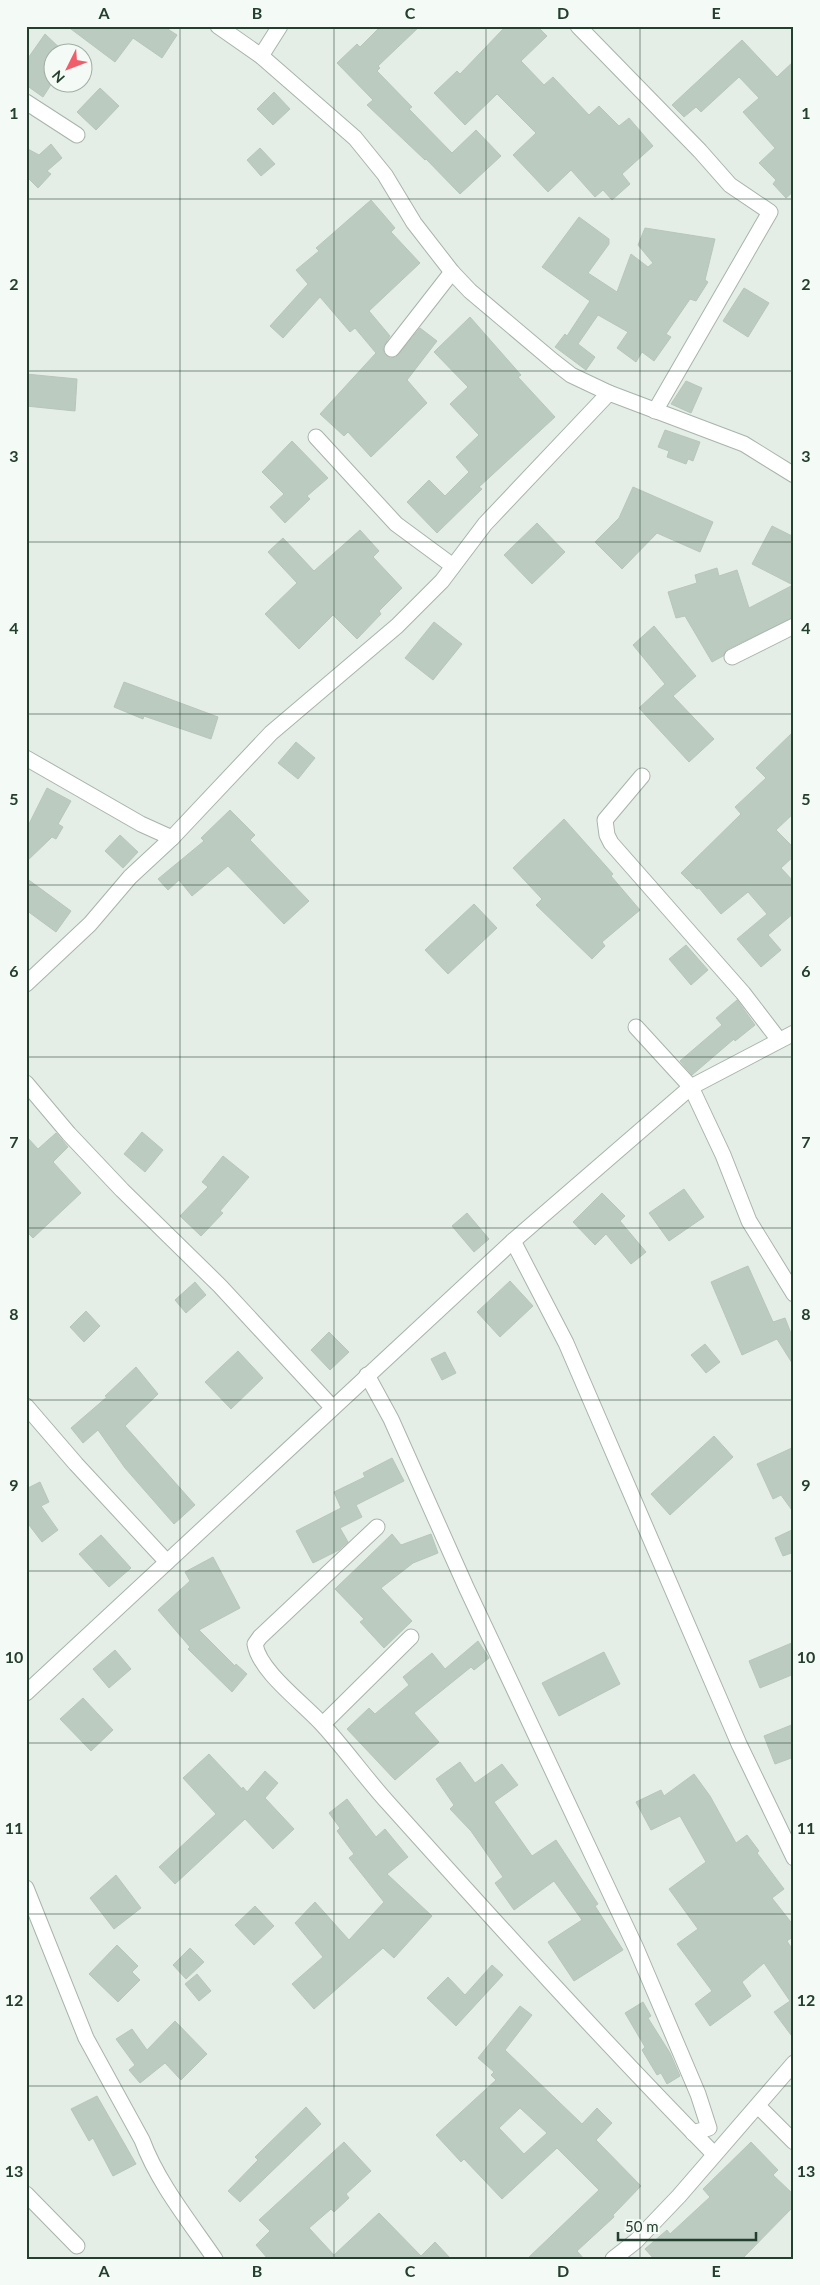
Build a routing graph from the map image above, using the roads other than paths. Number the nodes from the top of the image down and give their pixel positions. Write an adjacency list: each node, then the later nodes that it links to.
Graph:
1 (218, 26): 4 (street)
2 (280, 26): 4 (street)
3 (578, 26): 10 (street)
4 (260, 56): 7 (street)
5 (26, 102): 6 (street)
6 (77, 135)
7 (452, 272): 8 (street); 9 (street)
8 (392, 349)
9 (609, 393): 10 (street); 13 (street)
10 (655, 411): 12 (street)
11 (316, 437): 13 (street)
12 (794, 475)
13 (453, 566): 18 (street)
14 (794, 626): 15 (street)
15 (732, 657)
16 (26, 758): 18 (street)
17 (642, 776): 22 (street)
18 (172, 838): 19 (street)
19 (26, 984)
20 (636, 1026): 24 (street)
21 (794, 1033): 22 (street)
22 (779, 1040): 24 (street)
23 (26, 1083): 29 (street)
24 (691, 1087): 25 (street); 26 (street)
25 (513, 1241): 27 (street); 35 (street)
26 (794, 1294)
27 (367, 1375): 29 (street); 39 (street)
28 (26, 1406): 31 (street)
29 (332, 1407): 31 (street)
30 (377, 1527): 34 (street)
31 (167, 1562): 33 (street)
32 (411, 1637): 34 (street)
33 (26, 1694)
34 (323, 1724): 39 (street)
35 (794, 1858)
36 (26, 1888): 44 (street)
37 (794, 2063): 38 (street)
38 (758, 2106): 40 (street); 41 (street)
39 (693, 2133): 41 (street)
40 (794, 2142)
41 (714, 2154): 45 (street)
42 (26, 2194): 43 (street)
43 (77, 2246)
44 (215, 2259)
45 (613, 2259)

